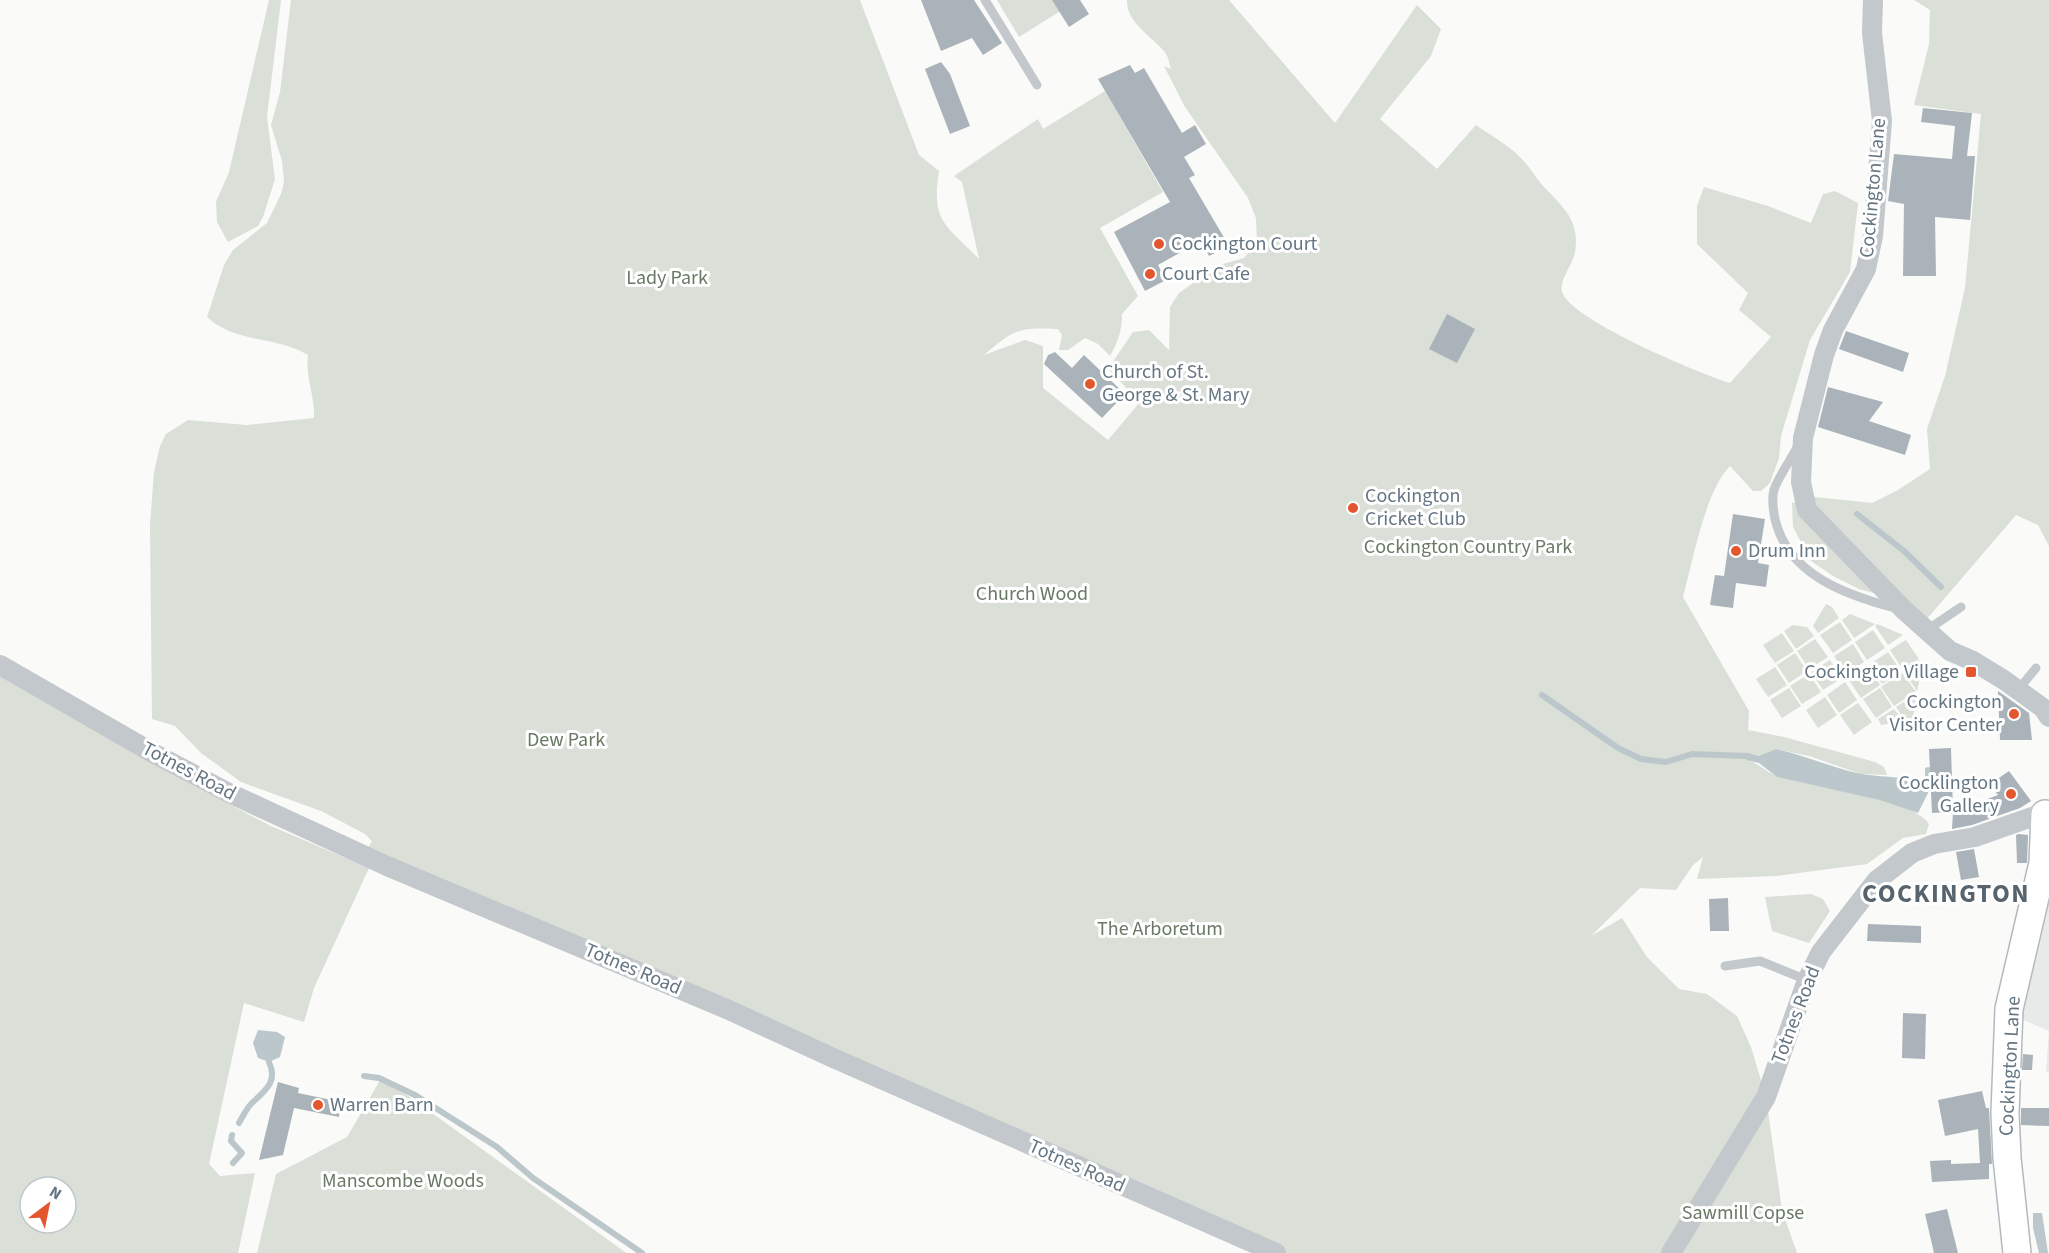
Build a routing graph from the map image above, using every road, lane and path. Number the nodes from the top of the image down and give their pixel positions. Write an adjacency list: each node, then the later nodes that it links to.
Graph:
1 (986, 0): 3 (lane)
2 (1873, 0): 4 (street, Cockington Lane)
3 (1037, 85)
4 (1803, 438): 6 (street, Cockington Lane); 6 (lane)
5 (1961, 607): 7 (lane)
6 (1904, 610): 7 (street, Cockington Lane)
7 (1927, 630): 10 (street, Cockington Lane)
8 (0, 665): 15 (street, Totnes Road)
9 (2037, 668): 10 (lane)
10 (2018, 690): 11 (street, Cockington Lane)
11 (2049, 717)
12 (2047, 813): 14 (street, Totnes Road); 17 (street, Cockington Lane)
13 (1725, 966): 14 (lane)
14 (1807, 980): 16 (street, Totnes Road)
15 (1276, 1253)
16 (1671, 1253)
17 (2017, 1253)

